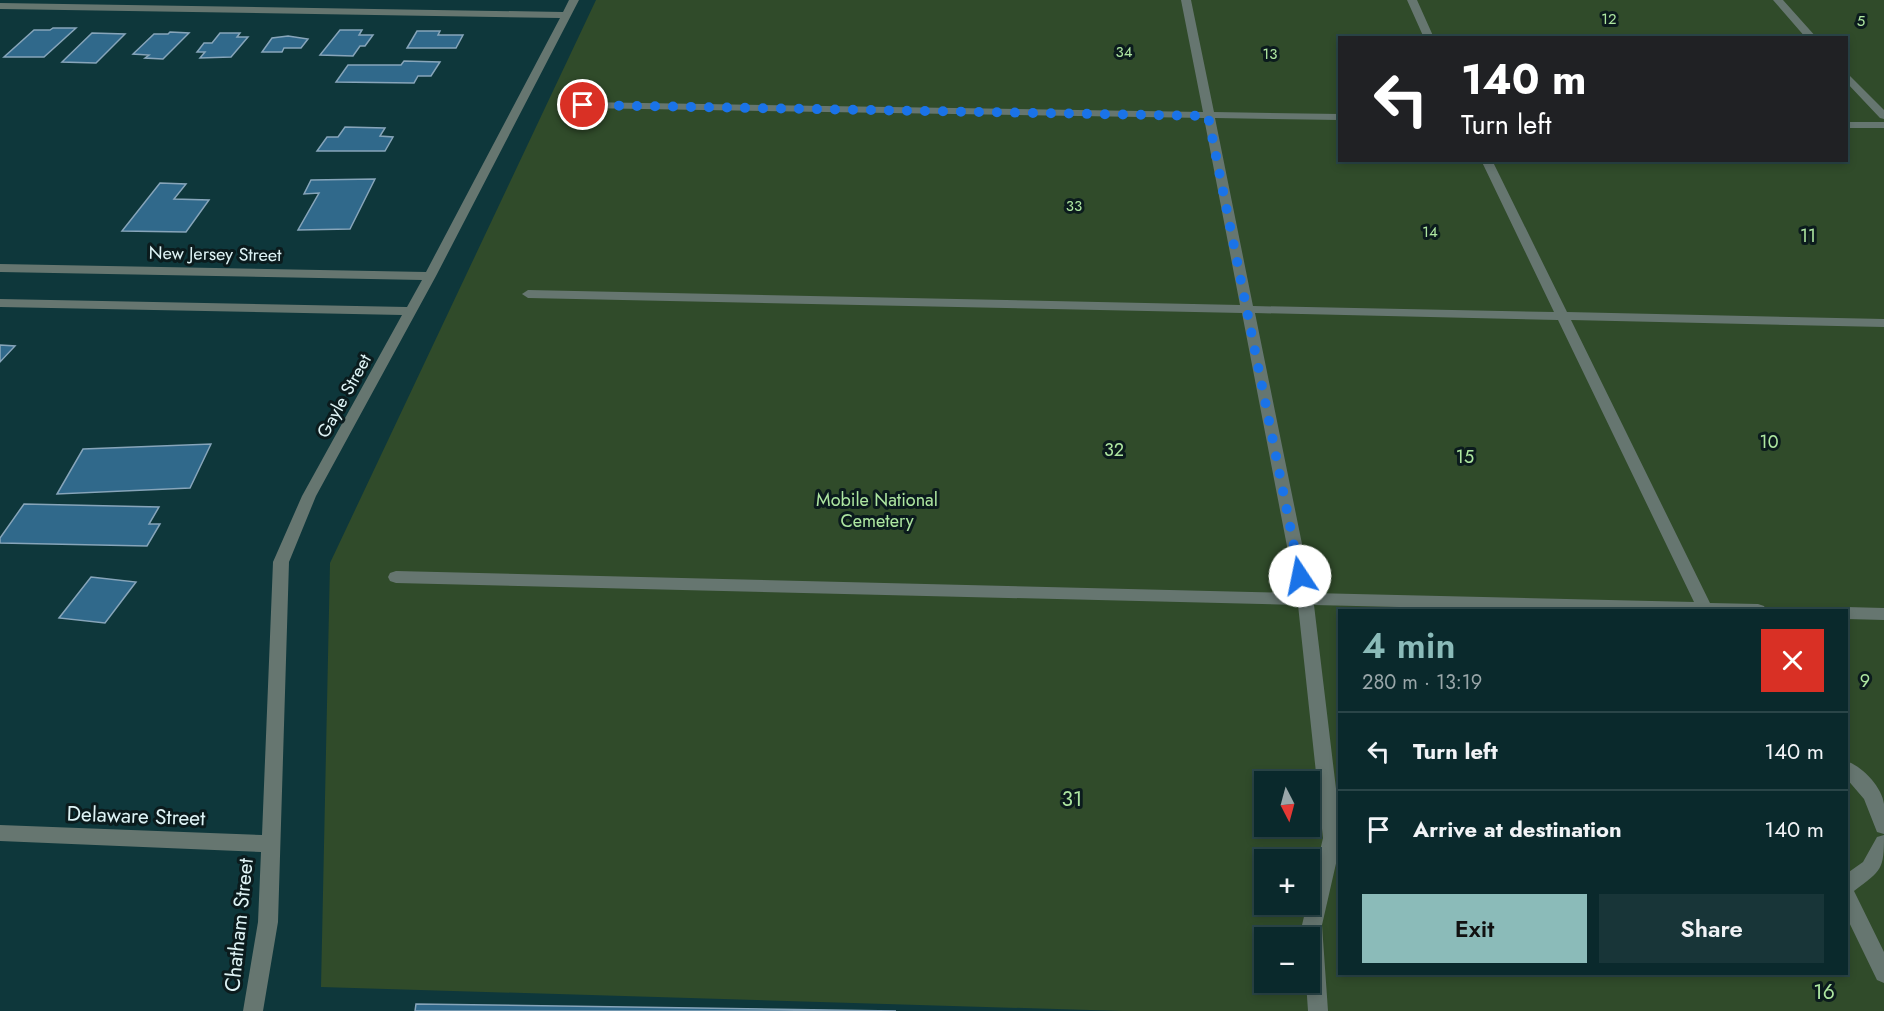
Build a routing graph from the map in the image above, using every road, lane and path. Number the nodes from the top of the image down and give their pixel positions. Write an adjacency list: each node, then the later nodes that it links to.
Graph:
1 (574, 0): 6 (street, Gayle Street)
2 (1186, 0): 11 (street)
3 (1412, 0): 7 (street)
4 (1778, 0): 8 (street)
5 (0, 6): 6 (street)
6 (566, 15): 18 (street, Gayle Street)
7 (1428, 36)
8 (1810, 36)
9 (1848, 77): 13 (street)
10 (583, 105): 11 (street)
11 (1208, 116): 12 (street); 21 (street)
12 (1338, 117)
13 (1884, 117)
14 (1848, 125): 15 (street)
15 (1884, 125)
16 (1487, 162): 23 (street)
17 (0, 268): 18 (street, New Jersey Street)
18 (430, 276): 22 (street, Gayle Street)
19 (528, 294): 21 (street)
20 (0, 303): 22 (street)
21 (1246, 309): 23 (street); 26 (street)
22 (411, 311): 35 (street, Gayle Street)
23 (1561, 316): 24 (street); 28 (street)
24 (1884, 323)
25 (396, 577): 26 (street)
26 (1305, 598): 27 (street); 40 (street)
27 (1673, 609)
28 (1706, 609)
29 (1848, 613): 30 (street)
30 (1884, 614)
31 (1848, 769): 32 (street)
32 (1884, 826)
33 (0, 833): 35 (street, Delaware Street)
34 (1884, 843): 36 (street)
35 (271, 844): 39 (street, Chatham Street)
36 (1848, 884)
37 (1848, 899): 38 (street)
38 (1884, 973)
39 (253, 1011)
40 (1318, 1011)

